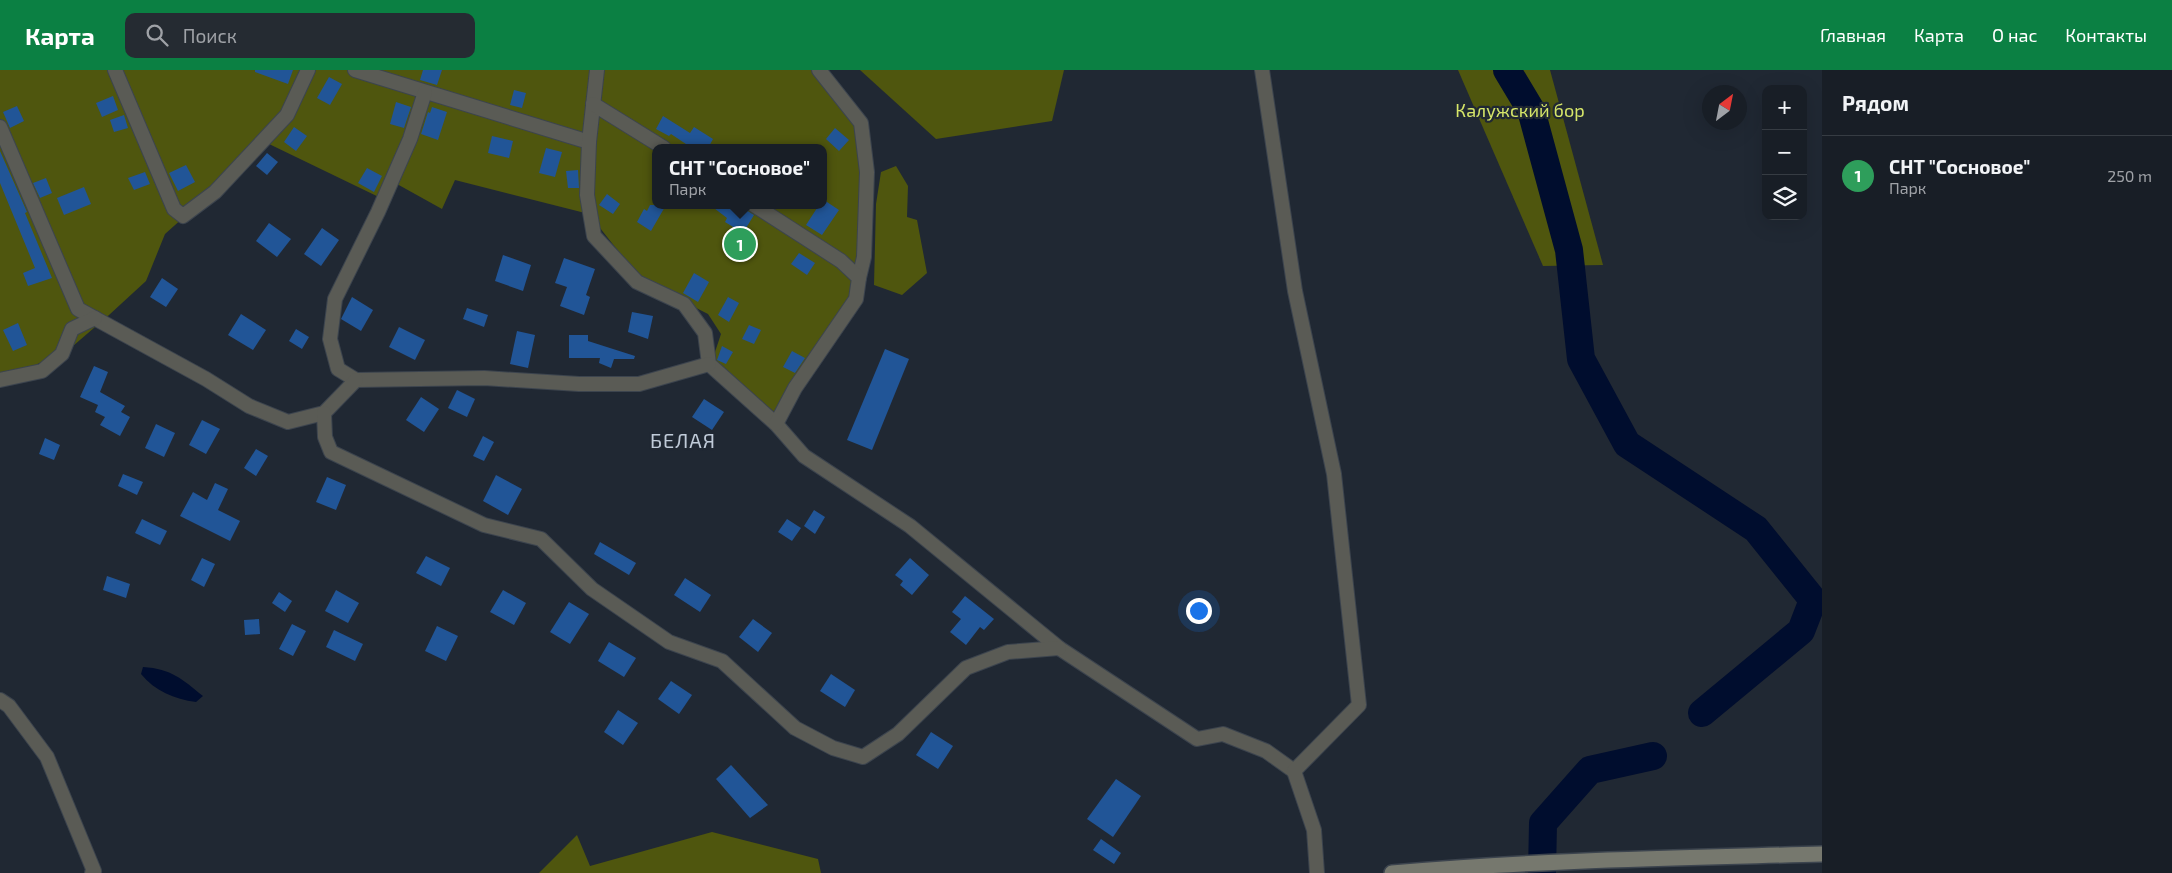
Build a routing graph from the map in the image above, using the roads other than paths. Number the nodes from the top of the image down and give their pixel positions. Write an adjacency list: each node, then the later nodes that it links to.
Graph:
1 (115, 70): 2 (street)
2 (308, 70)
3 (355, 70): 7 (street)
4 (598, 70): 8 (street)
5 (819, 70): 13 (street)
6 (1262, 70): 22 (street)
7 (425, 92): 10 (street); 17 (street)
8 (593, 104): 10 (street); 11 (street)
9 (0, 127): 14 (street)
10 (589, 142): 15 (street)
11 (658, 144)
12 (760, 209): 13 (street)
13 (859, 278): 19 (street)
14 (95, 318): 16 (street); 18 (street)
15 (709, 364): 17 (street); 19 (street)
16 (0, 380)
17 (356, 380): 18 (street)
18 (324, 413): 20 (street)
19 (776, 424): 20 (street)
20 (1059, 648): 22 (street)
21 (0, 700): 24 (street)
22 (1294, 771): 25 (street)
23 (1822, 854): 26 (main road)
24 (92, 873)
25 (1317, 873)
26 (1392, 873)

